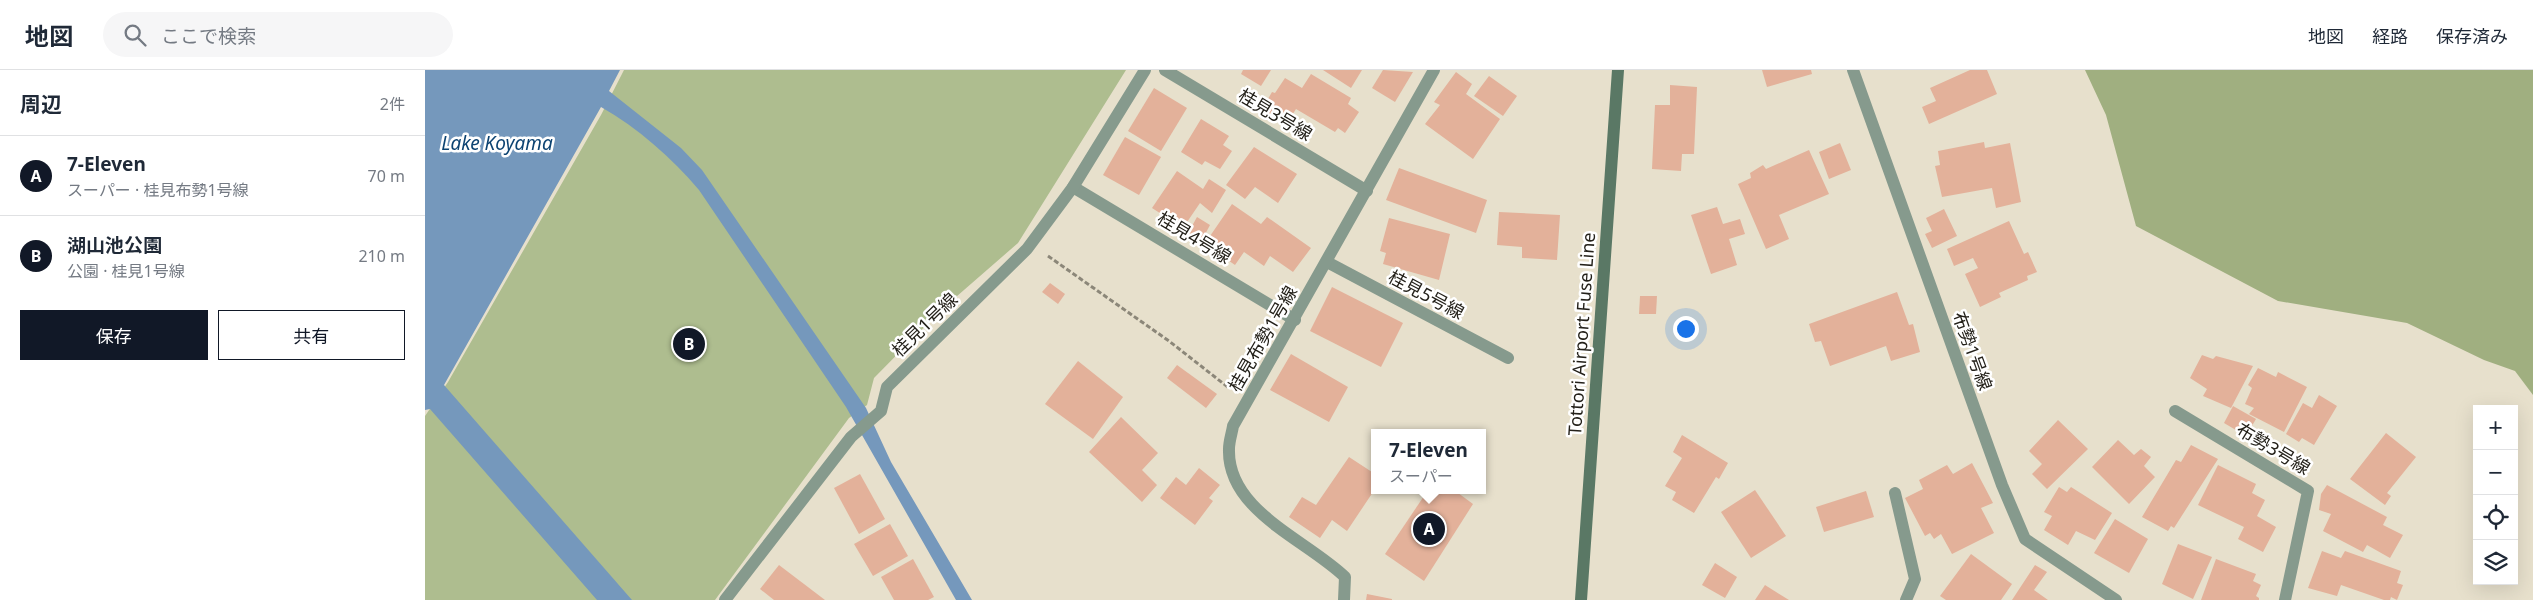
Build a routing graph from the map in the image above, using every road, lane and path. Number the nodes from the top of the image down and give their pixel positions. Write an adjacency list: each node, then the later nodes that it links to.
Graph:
1 (1145, 70): 6 (street, 桂見1号線)
2 (1165, 70): 7 (street, 桂見3号線)
3 (1433, 70): 7 (street, 桂見布勢1号線)
4 (1618, 70): 17 (main road, Tottori Airport Fuse Line)
5 (1853, 70): 19 (street, 布勢1号線)
6 (1073, 187): 8 (street, 桂見1号線); 10 (street, 桂見4号線)
7 (1367, 191): 9 (street, 桂見布勢1号線)
8 (1031, 245): 12 (path); 15 (street, 桂見1号線)
9 (1327, 262): 10 (street, 桂見布勢1号線); 11 (street, 桂見5号線)
10 (1295, 320): 12 (street, 桂見布勢1号線)
11 (1507, 358)
12 (1247, 402): 16 (street, 桂見布勢1号線)
13 (2175, 412): 20 (street, 布勢3号線)
14 (1895, 493): 18 (street)
15 (725, 600)
16 (1344, 600)
17 (1581, 600)
18 (1906, 600)
19 (2116, 600)
20 (2285, 600)

